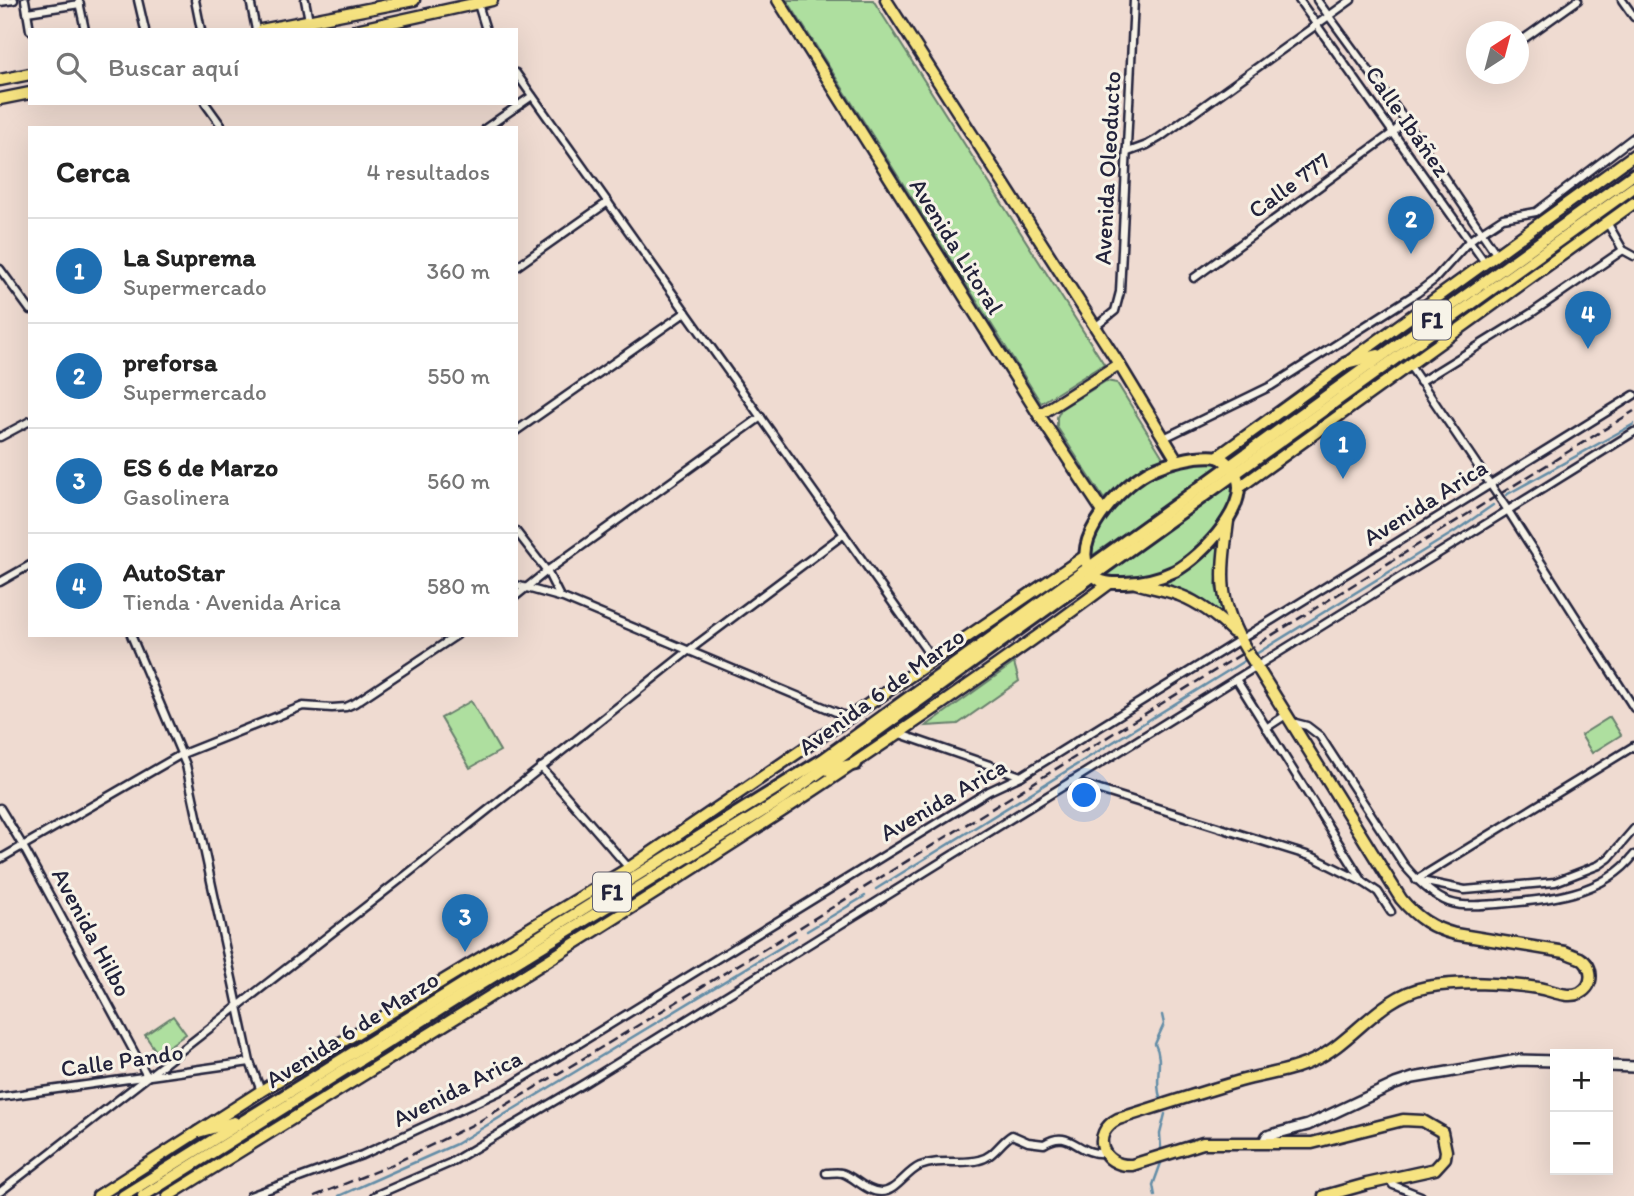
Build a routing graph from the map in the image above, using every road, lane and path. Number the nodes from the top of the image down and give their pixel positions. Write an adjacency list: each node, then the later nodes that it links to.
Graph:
1 (14, 0): 17 (street)
2 (25, 0): 21 (street)
3 (138, 0): 28 (street)
4 (195, 0): 29 (street)
5 (250, 0): 30 (street)
6 (305, 0): 24 (street)
7 (413, 0): 20 (main road)
8 (492, 0): 19 (main road)
9 (778, 0): 72 (main road, Avenida Litoral)
10 (886, 0): 65 (main road)
11 (1134, 0): 47 (street, Avenida Oleoducto)
12 (1298, 0): 25 (street, Calle Ibáñez)
13 (1317, 0): 22 (street, Calle Ibáñez)
14 (1351, 0): 22 (street)
15 (1577, 0): 34 (street)
16 (1622, 0): 23 (street)
17 (0, 2)
18 (79, 2): 21 (street); 27 (street)
19 (478, 4): 32 (main road); 33 (street)
20 (362, 5): 24 (main road)
21 (27, 12): 26 (street)
22 (1329, 16): 25 (street); 42 (street, Calle Ibáñez)
23 (1634, 17)
24 (310, 25): 31 (main road)
25 (1317, 25): 45 (street, Calle Ibáñez); 47 (street)
26 (30, 28)
27 (85, 28)
28 (145, 28)
29 (201, 28)
30 (256, 28)
31 (281, 28)
32 (365, 28)
33 (485, 28)
34 (1529, 35)
35 (28, 75): 37 (main road)
36 (518, 76): 39 (street)
37 (0, 80)
38 (28, 93): 40 (main road)
39 (532, 96): 44 (street); 51 (street)
40 (0, 99)
41 (206, 105): 43 (street)
42 (1405, 120): 45 (street, Calle 777); 54 (street, Calle Ibáñez)
43 (222, 126)
44 (489, 126)
45 (1394, 132): 55 (street, Calle Ibáñez); 62 (street, Calle 777)
46 (1634, 136): 54 (street)
47 (1128, 152): 65 (street, Avenida Oleoducto)
48 (1634, 155): 57 (main road)
49 (1634, 174): 66 (highway, Avenida 6 de Marzo / F1)
50 (1634, 187): 81 (highway, Avenida 6 de Marzo / F1)
51 (608, 202): 60 (street); 64 (street)
52 (1634, 203): 53 (main road)
53 (1608, 224): 56 (street); 69 (main road)
54 (1480, 233): 55 (street); 57 (street, Calle Ibáñez)
55 (1469, 241): 59 (street, Calle Ibáñez); 78 (street)
56 (1623, 250): 58 (street); 70 (street)
57 (1497, 255): 59 (main road)
58 (1634, 256)
59 (1486, 264): 67 (main road)
60 (518, 266)
61 (0, 270): 63 (street)
62 (1194, 278)
63 (28, 307)
64 (686, 312): 73 (street); 75 (street)
65 (1095, 327): 68 (main road)
66 (1384, 354): 67 (highway); 81 (highway, Avenida 6 de Marzo / F1)
67 (1346, 363): 79 (main road)
68 (1119, 364): 72 (main road); 78 (main road)
69 (1410, 366): 70 (street); 83 (main road)
70 (1420, 382): 82 (street)
71 (1634, 394): 82 (street, Avenida Arica)
72 (1038, 415): 85 (main road, Avenida Litoral)
73 (761, 417): 88 (street); 91 (street)
74 (28, 422): 77 (street)
75 (518, 429)
76 (1634, 432): 84 (street, Avenida Arica)
77 (0, 437)
78 (1164, 438): 80 (main road)
79 (1217, 457): 80 (highway); 81 (highway)
80 (1177, 460): 85 (highway)
81 (1232, 469): 83 (highway); 90 (highway, Avenida 6 de Marzo / F1)
82 (1489, 486): 84 (street); 101 (street, Avenida Arica)
83 (1240, 487): 86 (highway)
84 (1507, 509): 104 (street, Avenida Arica); 106 (street)
85 (1103, 512): 90 (highway)
86 (1228, 520): 94 (highway); 101 (main road)
87 (518, 534): 91 (street)
88 (844, 534): 102 (street); 103 (street)
89 (28, 566): 92 (street)
90 (1089, 566): 93 (highway); 103 (main road, Avenida 6 de Marzo); 115 (highway, Avenida 6 de Marzo / F1); 135 (highway, Avenida 6 de Marzo / F1)
91 (547, 571): 96 (street); 98 (street)
92 (0, 582)
93 (1110, 583): 94 (highway); 110 (main road, Avenida 6 de Marzo)
94 (1136, 583): 101 (main road)
95 (518, 586): 96 (street)
96 (527, 588): 97 (street); 98 (street)
97 (518, 595)
98 (560, 597): 102 (street)
99 (132, 637): 112 (street)
100 (454, 637): 112 (street)
101 (1240, 640): 104 (main road); 116 (street, Avenida Arica)
102 (688, 650): 107 (street); 114 (street)
103 (934, 661): 107 (main road, Avenida 6 de Marzo)
104 (1256, 666): 105 (street, Avenida Arica); 108 (main road)
105 (1236, 679): 109 (street); 117 (street, Avenida Arica)
106 (1634, 708)
107 (850, 718): 123 (main road, Avenida 6 de Marzo)
108 (1288, 718): 109 (street); 124 (street); 138 (main road)
109 (1266, 728): 125 (street)
110 (901, 734): 113 (main road, Avenida 6 de Marzo); 116 (street)
111 (1634, 746): 124 (street)
112 (180, 755): 120 (street); 127 (street)
113 (856, 764): 115 (highway); 145 (main road, Avenida 6 de Marzo)
114 (541, 767): 123 (street); 127 (street)
115 (822, 772): 144 (highway, Avenida 6 de Marzo / F1)
116 (1021, 776): 146 (street, Avenida Arica)
117 (1071, 781): 125 (street); 147 (street, Avenida Arica)
118 (0, 808): 120 (street, Avenida Hilbo)
119 (1634, 829): 124 (street)
120 (23, 846): 122 (street); 132 (street, Avenida Hilbo)
121 (1634, 855): 124 (street)
122 (0, 859)
123 (629, 868): 133 (main road, Avenida 6 de Marzo)
124 (1416, 880)
125 (1363, 882): 126 (street)
126 (1391, 912)
127 (238, 1006): 129 (street); 132 (street)
128 (1550, 1060): 137 (main road)
129 (250, 1062): 132 (street, Calle Pando); 133 (street)
130 (1613, 1066): 131 (main road)
131 (1634, 1067)
132 (147, 1076): 134 (street, Calle Pando); 141 (street)
133 (261, 1091): 136 (main road, Avenida 6 de Marzo)
134 (0, 1097)
135 (247, 1118): 136 (highway); 143 (highway, Avenida 6 de Marzo / F1)
136 (198, 1132): 142 (main road, Avenida 6 de Marzo)
137 (1265, 1142): 138 (main road); 140 (main road)
138 (1105, 1153): 139 (street)
139 (826, 1173)
140 (1389, 1179): 148 (main road); 149 (street)
141 (0, 1192)
142 (99, 1196)
143 (123, 1196)
144 (143, 1196)
145 (168, 1196)
146 (250, 1196)
147 (374, 1196)
148 (1324, 1196)
149 (1421, 1196)

